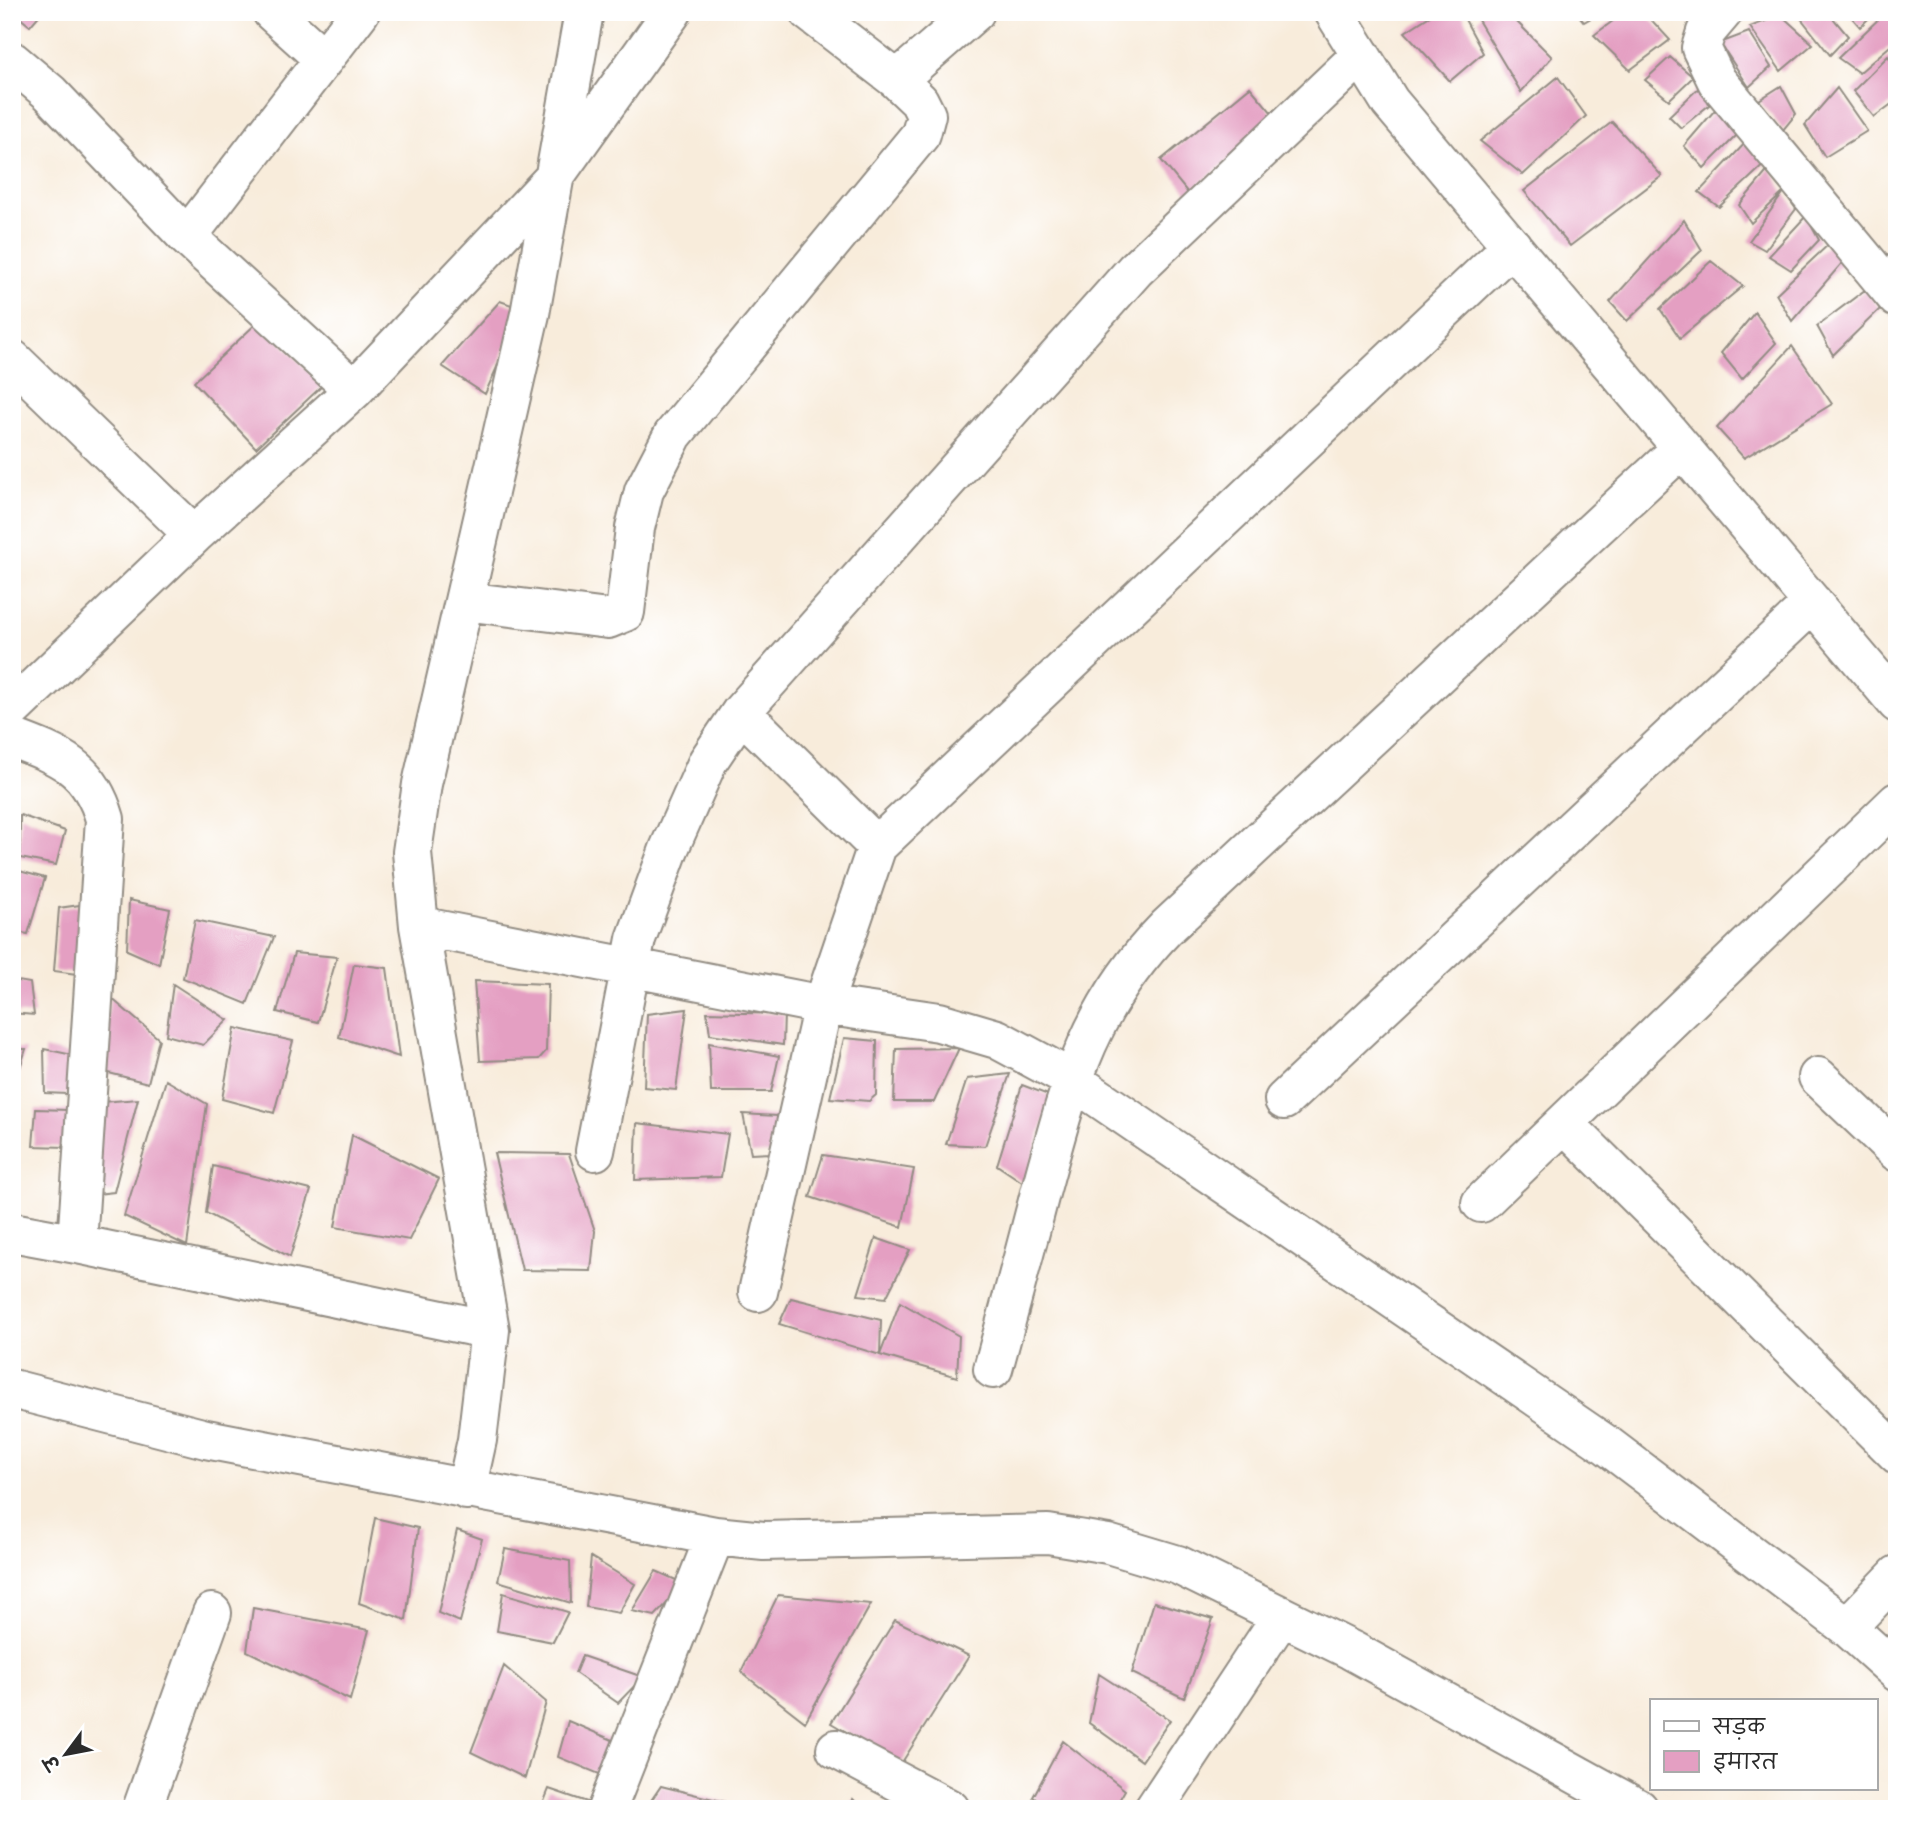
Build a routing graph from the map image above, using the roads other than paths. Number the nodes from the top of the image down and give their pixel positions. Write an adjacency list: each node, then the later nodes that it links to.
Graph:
1 (272, 12): 10 (street)
2 (360, 12): 10 (street)
3 (584, 12): 13 (street)
4 (672, 12): 13 (street)
5 (809, 12): 12 (street)
6 (975, 12): 12 (street)
7 (1723, 12): 16 (street)
8 (1337, 14): 9 (street)
9 (1361, 55): 15 (street); 25 (street)
10 (324, 59): 14 (street)
11 (12, 61): 14 (street)
12 (897, 80): 21 (street)
13 (552, 180): 18 (street); 21 (street)
14 (187, 237): 18 (street)
15 (1512, 246): 19 (street); 28 (street)
16 (1897, 298)
17 (12, 359): 20 (street)
18 (354, 390): 20 (street)
19 (1682, 448): 22 (street); 33 (street)
20 (194, 536): 24 (street)
21 (464, 601): 29 (street)
22 (1813, 603): 23 (street); 34 (street)
23 (1897, 703)
24 (12, 709)
25 (741, 712): 28 (street); 30 (street)
26 (12, 738): 40 (street)
27 (1897, 802): 35 (street)
28 (877, 846): 31 (street)
29 (419, 926): 30 (street); 42 (street)
30 (630, 967): 31 (street); 37 (street)
31 (823, 1005): 33 (street); 41 (street)
32 (1818, 1077): 36 (street)
33 (1071, 1079): 43 (street); 51 (street)
34 (1284, 1100)
35 (1564, 1123): 38 (street); 45 (street)
36 (1892, 1138)
37 (595, 1151)
38 (1481, 1203)
39 (12, 1231): 40 (street)
40 (78, 1244): 42 (street)
41 (758, 1292)
42 (490, 1330): 46 (street)
43 (993, 1369)
44 (12, 1389): 46 (street)
45 (1897, 1454)
46 (466, 1490): 47 (street)
47 (715, 1536): 50 (street); 55 (street)
48 (1897, 1575): 51 (street)
49 (212, 1613): 54 (street)
50 (1281, 1617): 57 (street); 58 (street)
51 (1847, 1627): 52 (street)
52 (1897, 1672)
53 (836, 1749): 56 (street)
54 (142, 1809)
55 (607, 1809)
56 (950, 1809)
57 (1154, 1809)
58 (1639, 1809)

